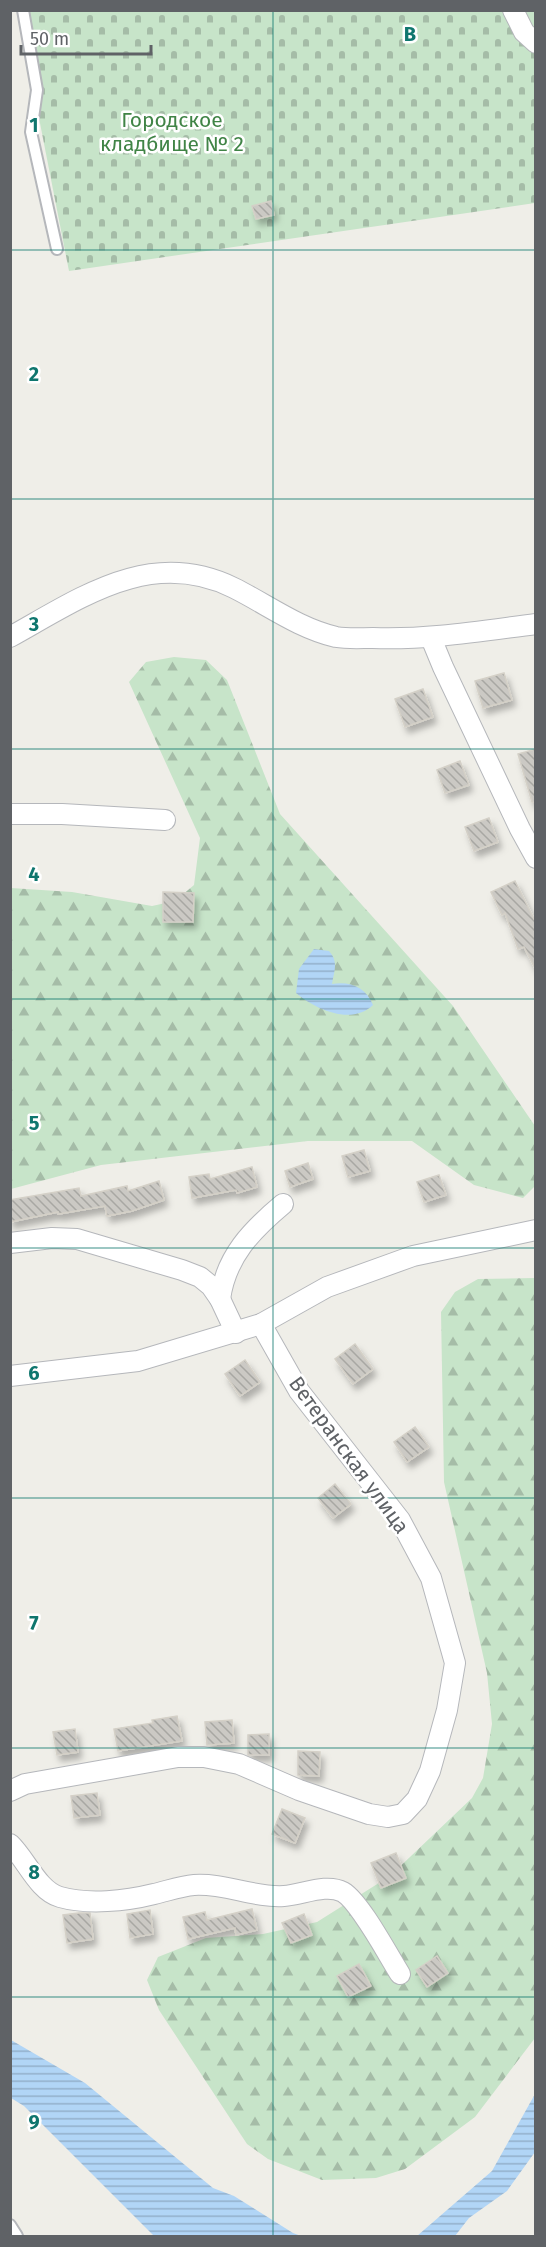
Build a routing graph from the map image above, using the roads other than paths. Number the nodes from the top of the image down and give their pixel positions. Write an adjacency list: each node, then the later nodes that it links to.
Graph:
1 (23, 10): 4 (lane)
2 (513, 10): 3 (street)
3 (536, 43)
4 (57, 249)
5 (536, 624): 7 (street)
6 (10, 637): 7 (street)
7 (431, 638): 10 (street)
8 (10, 814): 9 (street)
9 (165, 820)
10 (536, 858)
11 (283, 1204): 14 (street)
12 (536, 1230): 15 (street)
13 (10, 1243): 14 (street)
14 (220, 1299): 16 (street)
15 (261, 1324): 16 (street); 18 (street, Ветеранская улица)
16 (236, 1333): 17 (street)
17 (10, 1376)
18 (10, 1791)
19 (10, 1844): 20 (street)
20 (400, 1974)
21 (10, 2225): 22 (lane)
22 (18, 2236)

